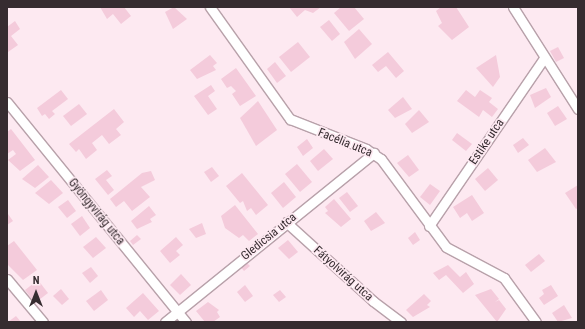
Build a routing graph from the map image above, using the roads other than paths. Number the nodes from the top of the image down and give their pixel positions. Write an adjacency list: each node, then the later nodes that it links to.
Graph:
1 (210, 7): 6 (street, Facélia utca)
2 (513, 7): 3 (street)
3 (544, 58): 5 (street); 8 (street, Estike utca)
4 (7, 102): 10 (street, Gyöngyvirág utca)
5 (578, 108)
6 (374, 153): 7 (street, Gledicsia utca); 8 (street, Facélia utca)
7 (286, 222): 10 (street, Gledicsia utca); 14 (street, Fátyolvirág utca)
8 (429, 226): 15 (street, Facélia utca)
9 (7, 279): 11 (street)
10 (178, 312): 12 (street, Gledicsia utca); 13 (street, Gyöngyvirág utca)
11 (43, 322)
12 (165, 322)
13 (186, 322)
14 (401, 322)
15 (536, 322)

